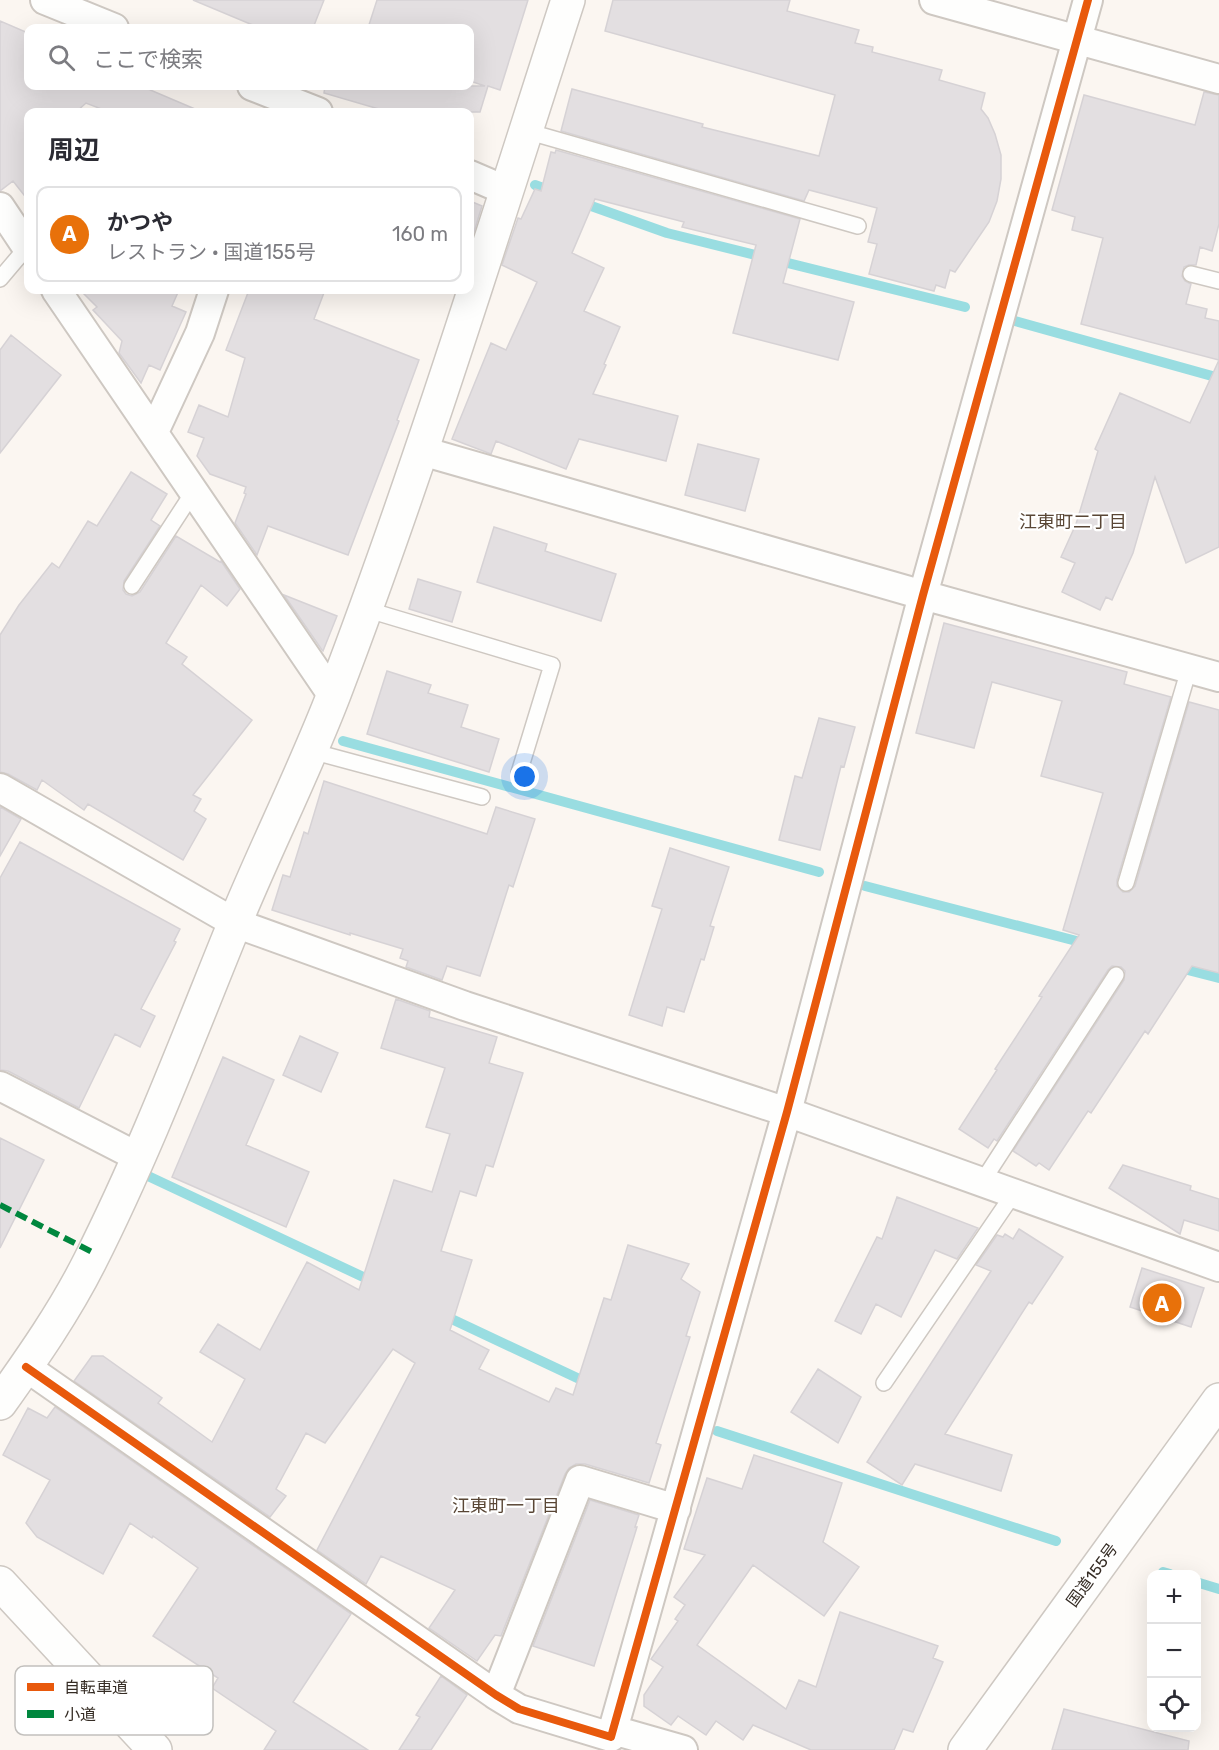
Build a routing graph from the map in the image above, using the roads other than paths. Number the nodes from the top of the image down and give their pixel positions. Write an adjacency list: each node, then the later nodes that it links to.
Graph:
1 (45, 0): 5 (street)
2 (568, 0): 11 (main road)
3 (934, 0): 6 (street)
4 (1088, 0): 6 (street)
5 (104, 24)
6 (1077, 39): 7 (street); 29 (street)
7 (1219, 79)
8 (257, 90): 9 (street)
9 (277, 105): 10 (street)
10 (295, 108)
11 (526, 131): 13 (main road); 15 (lane)
12 (474, 177): 13 (street)
13 (507, 191): 21 (main road)
14 (0, 207): 16 (street)
15 (858, 226)
16 (24, 242)
17 (24, 252): 19 (lane)
18 (1191, 274): 20 (lane)
19 (0, 279)
20 (1219, 281)
21 (474, 292)
22 (59, 294): 25 (street)
23 (213, 294): 25 (street)
24 (473, 294): 26 (main road)
25 (154, 432): 27 (street)
26 (422, 451): 29 (street); 30 (main road)
27 (194, 491): 28 (lane); 33 (street)
28 (132, 586)
29 (923, 595): 31 (street); 42 (street)
30 (365, 609): 33 (main road); 35 (lane)
31 (1189, 669): 32 (street); 38 (lane)
32 (1219, 677)
33 (333, 696): 34 (main road)
34 (310, 751): 37 (lane); 39 (main road)
35 (519, 773)
36 (0, 788): 39 (street)
37 (482, 797)
38 (1126, 883)
39 (235, 923): 42 (street); 43 (main road)
40 (1116, 975): 44 (lane)
41 (0, 1086): 43 (street)
42 (787, 1112): 44 (street); 51 (street)
43 (138, 1157): 47 (main road)
44 (982, 1182): 45 (street)
45 (1014, 1193): 46 (street); 48 (lane)
46 (1219, 1267)
47 (26, 1367): 50 (main road); 54 (street)
48 (884, 1383)
49 (1219, 1400): 57 (main road, 国道155号)
50 (0, 1403)
51 (676, 1509): 54 (street); 55 (street)
52 (0, 1583): 53 (main road)
53 (73, 1666)
54 (496, 1695): 55 (street)
55 (613, 1730): 56 (street)
56 (682, 1750)
57 (965, 1750)

